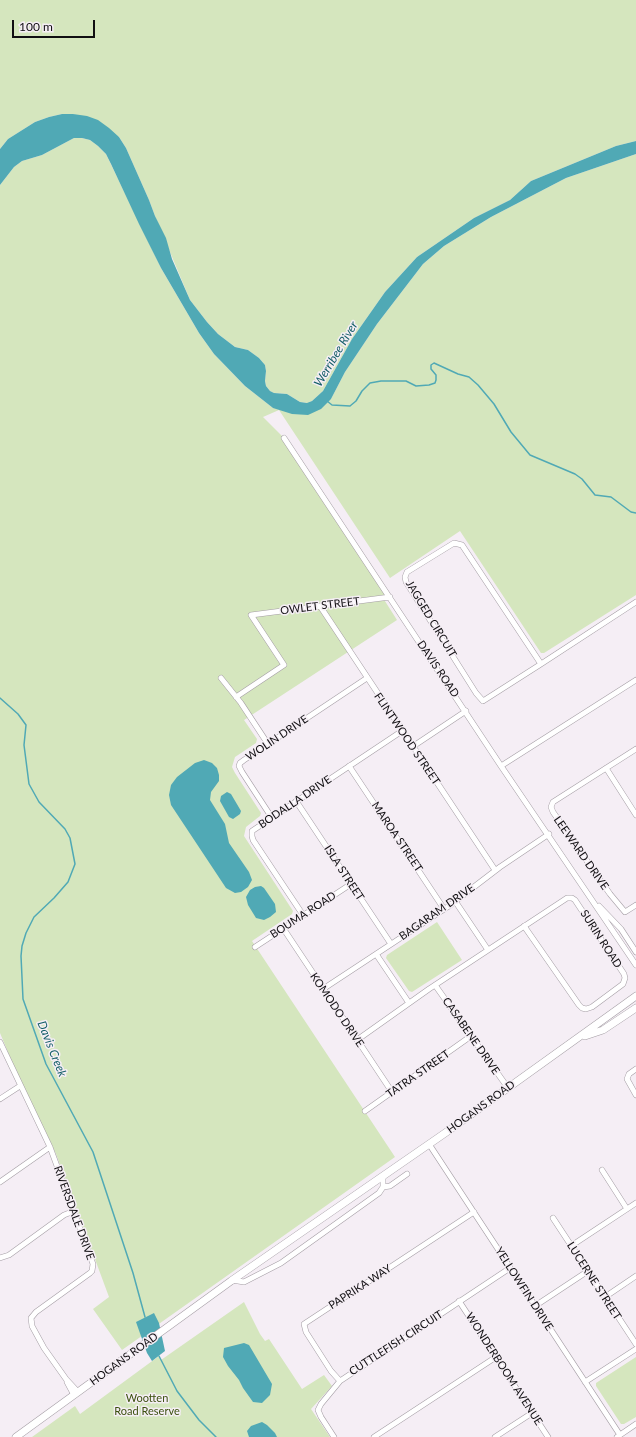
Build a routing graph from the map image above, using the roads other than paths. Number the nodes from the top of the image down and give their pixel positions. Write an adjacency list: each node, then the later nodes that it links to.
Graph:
1 (284, 438): 2 (street, DAVIS ROAD)
2 (390, 597): 4 (street, OWLET STREET); 10 (street, DAVIS ROAD)
3 (636, 602): 5 (street, JAGGED CIRCUIT)
4 (320, 606): 7 (street, FLINTWOOD STREET); 9 (street, OWLET STREET)
5 (540, 664): 5 (street, JAGGED CIRCUIT)
6 (221, 678): 9 (street)
7 (367, 678): 11 (street, FLINTWOOD STREET); 12 (street, WOLIN DRIVE)
8 (636, 680): 16 (street)
9 (236, 697): 12 (street)
10 (466, 711): 13 (street); 16 (street, DAVIS ROAD)
11 (402, 731): 13 (street, FLINTWOOD STREET); 15 (street, BODALLA DRIVE)
12 (268, 744): 20 (street, WOLIN DRIVE)
13 (412, 747): 22 (street, FLINTWOOD STREET)
14 (636, 748): 17 (street, LEEWARD DRIVE)
15 (349, 766): 18 (street, BODALLA DRIVE); 27 (street, MAROA STREET)
16 (501, 766): 21 (street, DAVIS ROAD)
17 (606, 768): 19 (street); 26 (street, LEEWARD DRIVE)
18 (296, 801): 20 (street, BODALLA DRIVE); 23 (street, ISLA STREET)
19 (636, 815)
20 (272, 818): 28 (street, BODALLA DRIVE)
21 (549, 834): 22 (street, BAGARAM DRIVE); 24 (street, DAVIS ROAD)
22 (494, 870): 25 (street, BAGARAM DRIVE)
23 (351, 884): 28 (street, BOUMA ROAD); 31 (street, ISLA STREET)
24 (593, 899): 34 (street, DAVIS ROAD); 36 (street, DAVIS ROAD)
25 (455, 901): 27 (street, BAGARAM DRIVE); 33 (street)
26 (636, 906)
27 (444, 909): 31 (street, BAGARAM DRIVE)
28 (303, 915): 30 (street, BOUMA ROAD)
29 (524, 926): 29 (street, SURIN ROAD); 33 (street, SURIN ROAD)
30 (283, 928): 32 (street, BOUMA ROAD); 38 (street, KOMODO DRIVE)
31 (391, 944): 35 (street, BAGARAM DRIVE)
32 (255, 947)
33 (488, 950): 37 (street, SURIN ROAD)
34 (636, 952)
35 (376, 954): 38 (street, BAGARAM DRIVE); 40 (street)
36 (636, 965)
37 (435, 985): 40 (street, SURIN ROAD); 42 (street, CASABENE DRIVE)
38 (323, 989): 44 (street, KOMODO DRIVE)
39 (636, 996): 43 (street, HOGANS ROAD)
40 (408, 1003): 44 (street, SURIN ROAD)
41 (636, 1008): 43 (street, HOGANS ROAD)
42 (471, 1036): 48 (street, CASABENE DRIVE); 49 (street, TATRA STREET)
43 (579, 1038): 48 (street, HOGANS ROAD)
44 (357, 1040): 49 (street, KOMODO DRIVE)
45 (0, 1042): 47 (street, RIVERSDALE DRIVE)
46 (636, 1069): 50 (street)
47 (20, 1086): 51 (street); 54 (street, RIVERSDALE DRIVE)
48 (508, 1088): 53 (street, HOGANS ROAD)
49 (392, 1092): 52 (street, TATRA STREET)
50 (636, 1095)
51 (0, 1098)
52 (365, 1111)
53 (429, 1144): 57 (street, HOGANS ROAD); 63 (street, YELLOWFIN DRIVE)
54 (50, 1147): 58 (street); 62 (street, RIVERSDALE DRIVE)
55 (602, 1170): 61 (street)
56 (406, 1174): 59 (street)
57 (383, 1176): 59 (street); 70 (street, HOGANS ROAD)
58 (0, 1182)
59 (383, 1187): 70 (street)
60 (636, 1204): 61 (street)
61 (627, 1209): 65 (street)
62 (74, 1211): 66 (street); 79 (street, RIVERSDALE DRIVE)
63 (474, 1212): 67 (street, YELLOWFIN DRIVE); 77 (street, PAPRIKA WAY)
64 (553, 1218): 65 (street, LUCERNE STREET)
65 (571, 1246): 68 (street, LUCERNE STREET)
66 (0, 1258)
67 (510, 1268): 72 (street, CUTTLEFISH CIRCUIT); 73 (street, YELLOWFIN DRIVE)
68 (588, 1271): 71 (street, LUCERNE STREET); 73 (street)
69 (636, 1276): 71 (street)
70 (232, 1280): 79 (street, HOGANS ROAD)
71 (605, 1297): 74 (street, LUCERNE STREET)
72 (459, 1301): 76 (street, WONDERBOOM AVENUE); 77 (street, CUTTLEFISH CIRCUIT)
73 (535, 1306): 78 (street, YELLOWFIN DRIVE)
74 (636, 1344)
75 (636, 1349): 78 (street)
76 (496, 1357): 80 (street, WONDERBOOM AVENUE); 85 (street)
77 (340, 1381): 84 (street, CUTTLEFISH CIRCUIT)
78 (585, 1382): 82 (street, YELLOWFIN DRIVE)
79 (76, 1394): 83 (street, HOGANS ROAD)
80 (532, 1413): 86 (street); 87 (street, WONDERBOOM AVENUE)
81 (636, 1424): 82 (street)
82 (618, 1436)
83 (16, 1437)
84 (334, 1437)
85 (374, 1437)
86 (495, 1437)
87 (548, 1437)

